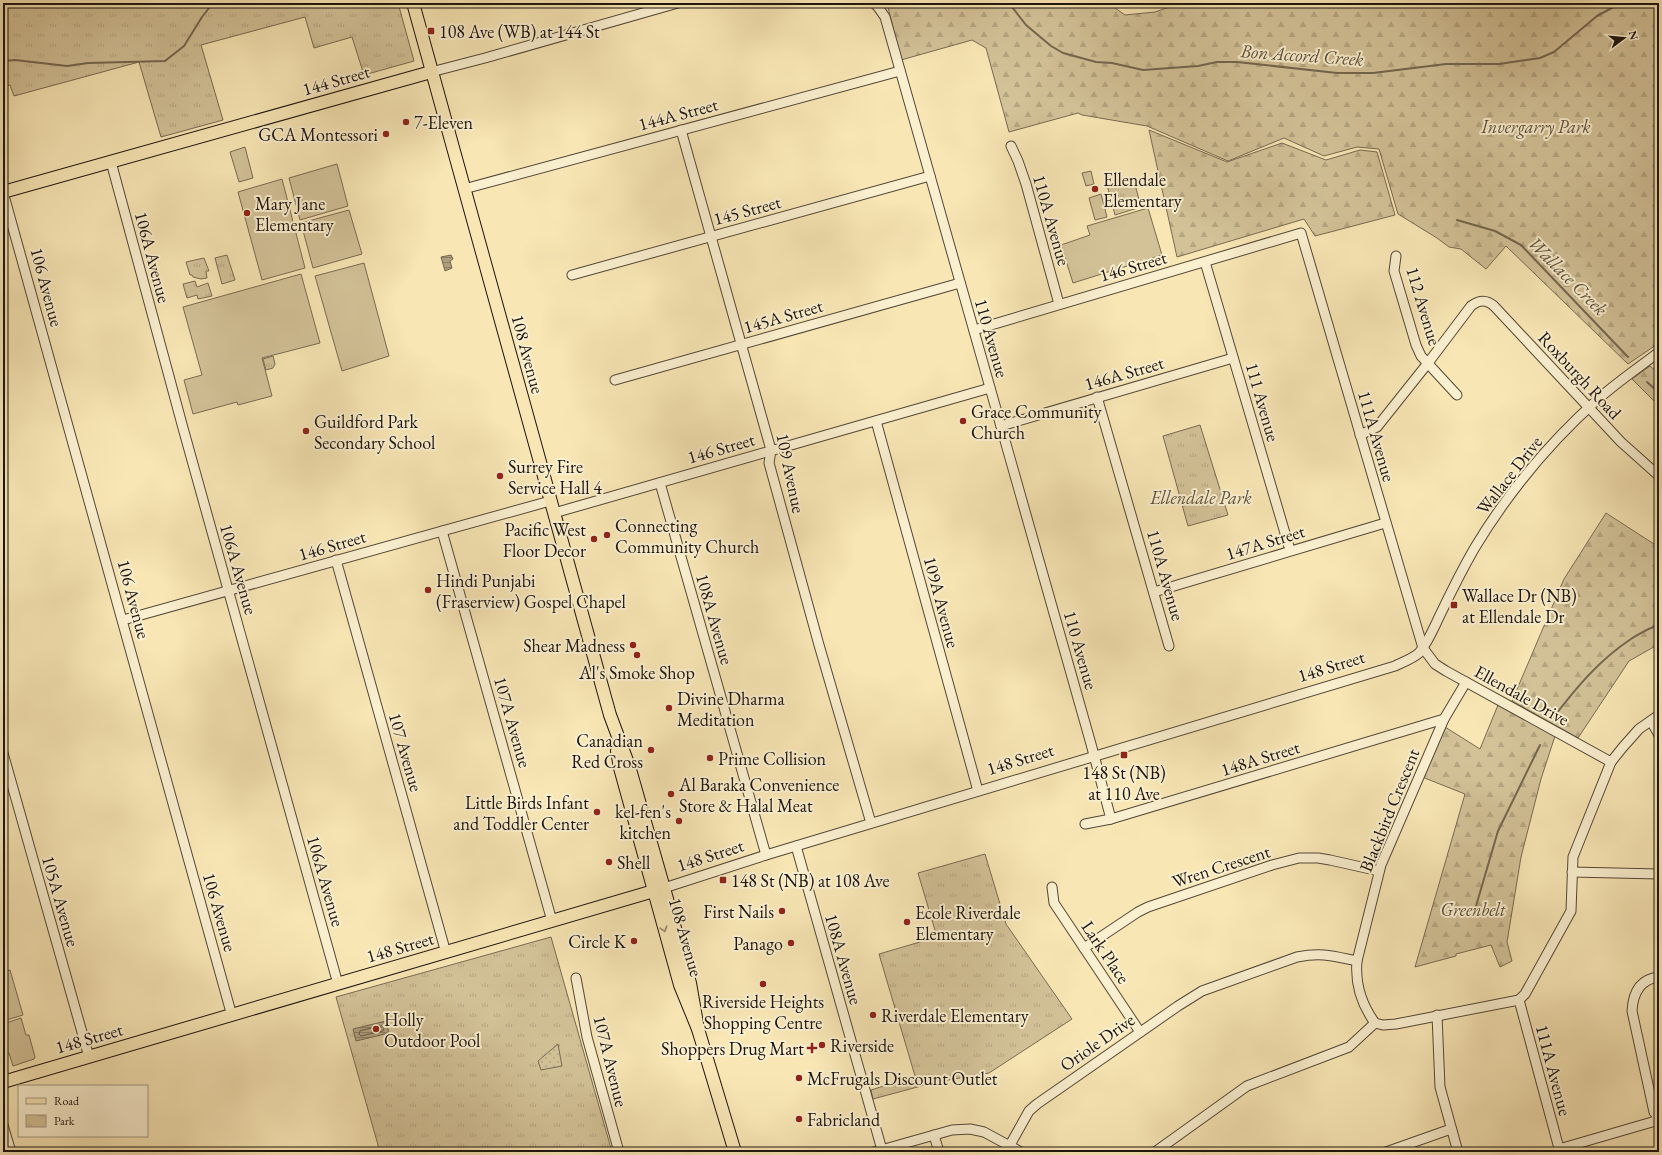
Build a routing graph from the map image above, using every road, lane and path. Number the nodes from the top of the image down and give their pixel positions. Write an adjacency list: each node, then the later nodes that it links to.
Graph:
1 (413, 3): 5 (main road, 108 Avenue)
2 (678, 3): 5 (street, 144 Street)
3 (876, 5): 4 (street, 110 Avenue)
4 (900, 71): 6 (street, 144A Street); 9 (street, 110 Avenue)
5 (432, 72): 8 (main road, 144 Street); 10 (main road, 108 Avenue)
6 (681, 130): 10 (street, 144A Street); 13 (street, 109 Avenue)
7 (1011, 146): 18 (street, 110A Avenue)
8 (111, 162): 11 (main road, 144 Street); 41 (street, 106A Avenue)
9 (930, 176): 13 (street, 145 Street); 17 (street, 110 Avenue)
10 (464, 189): 35 (main road, 108 Avenue)
11 (3, 192): 43 (street, 106 Avenue)
12 (1301, 233): 15 (street, 146 Street); 31 (street, 111A Avenue)
13 (712, 236): 16 (street, 145 Street); 20 (street, 109 Avenue)
14 (1396, 256): 23 (street, 112 Avenue)
15 (1205, 262): 18 (street, 146 Street); 22 (street, 111 Avenue)
16 (572, 275)
17 (960, 283): 19 (street, 110 Avenue); 20 (street, 145A Street)
18 (1059, 304): 19 (street, 146 Street)
19 (974, 330): 25 (street, 110 Avenue)
20 (742, 344): 24 (street, 145A Street); 32 (street, 109 Avenue)
21 (1659, 352): 28 (street, Wallace Drive)
22 (1233, 358): 27 (street, 146A Street); 39 (street, 111 Avenue)
23 (1428, 364): 26 (street, 112 Avenue); 28 (street, Roxburgh Road); 31 (street)
24 (615, 380)
25 (990, 388): 29 (street, 146 Street); 30 (street, 110 Avenue)
26 (1457, 395)
27 (1098, 397): 30 (street, 146A Street); 42 (street, 110A Avenue)
28 (1589, 408): 33 (street, Roxburgh Road); 45 (street, Wallace Drive)
29 (876, 421): 32 (street, 146 Street); 54 (street, 109A Avenue)
30 (1001, 426): 52 (street, 110 Avenue)
31 (1360, 435): 37 (street, 111A Avenue)
32 (771, 450): 34 (street, 146 Street); 56 (street, 109 Avenue)
33 (1659, 476)
34 (660, 483): 36 (street, 146 Street); 59 (street, 108A Avenue)
35 (550, 501): 36 (main road, 108 Avenue); 38 (street, 146 Street)
36 (554, 513): 64 (main road, 108 Avenue)
37 (1385, 523): 39 (street, 147A Street); 45 (street, 111A Avenue)
38 (442, 532): 40 (street, 146 Street); 65 (street, 107A Avenue)
39 (1290, 550): 42 (street, 147A Street)
40 (336, 560): 41 (street, 146 Street); 67 (street, 107 Avenue)
41 (228, 591): 43 (street, 146 Street); 71 (street, 106A Avenue)
42 (1154, 592): 44 (street, 110A Avenue)
43 (123, 620): 74 (street, 106 Avenue)
44 (1169, 646)
45 (1423, 648): 46 (street, Ellendale Drive); 52 (street, 148 Street)
46 (1466, 682): 48 (street, Blackbird Crescent); 53 (street, Ellendale Drive)
47 (1659, 716): 49 (street)
48 (1444, 719): 55 (street, 148A Street); 60 (street, Blackbird Crescent)
49 (1651, 721): 50 (street); 53 (street)
50 (1659, 735)
51 (3, 753): 77 (street, 105A Avenue)
52 (1094, 756): 54 (street, 148 Street); 55 (street, 110 Avenue)
53 (1611, 762): 61 (street)
54 (978, 791): 56 (street, 148 Street)
55 (1111, 819): 57 (street, 148A Street)
56 (872, 823): 58 (street, 148 Street)
57 (1085, 824)
58 (796, 846): 59 (street, 148 Street); 85 (street, 108A Avenue)
59 (766, 855): 64 (street, 148 Street)
60 (1379, 871): 66 (street, Wren Crescent); 68 (street, Blackbird Crescent)
61 (1572, 872): 62 (street); 72 (street)
62 (1659, 874)
63 (1052, 887): 66 (street, Lark Place)
64 (659, 890): 65 (main road, 148 Street); 88 (main road, 108 Avenue)
65 (552, 921): 67 (main road, 148 Street)
66 (1084, 948): 76 (street, Lark Place)
67 (446, 953): 71 (main road, 148 Street)
68 (1357, 961): 75 (street, Blackbird Crescent); 76 (street, Oriole Drive)
69 (576, 978): 87 (street, 107A Avenue)
70 (1659, 978): 79 (street)
71 (338, 984): 74 (main road, 148 Street)
72 (1519, 1000): 73 (street); 84 (street, 111A Avenue)
73 (1437, 1015): 75 (street); 81 (street)
74 (232, 1016): 77 (main road, 148 Street)
75 (1375, 1023): 91 (street)
76 (1140, 1032): 83 (street, Oriole Drive)
77 (89, 1057): 78 (main road, 148 Street)
78 (3, 1082)
79 (1659, 1119): 84 (street)
80 (3, 1125): 86 (street)
81 (1451, 1129): 92 (street); 93 (street)
82 (934, 1135): 83 (street); 85 (street); 89 (street)
83 (1010, 1145): 90 (street)
84 (1559, 1150)
85 (878, 1151)
86 (11, 1152)
87 (619, 1152)
88 (735, 1152)
89 (938, 1152)
90 (1021, 1152)
91 (1155, 1152)
92 (1386, 1152)
93 (1458, 1152)

